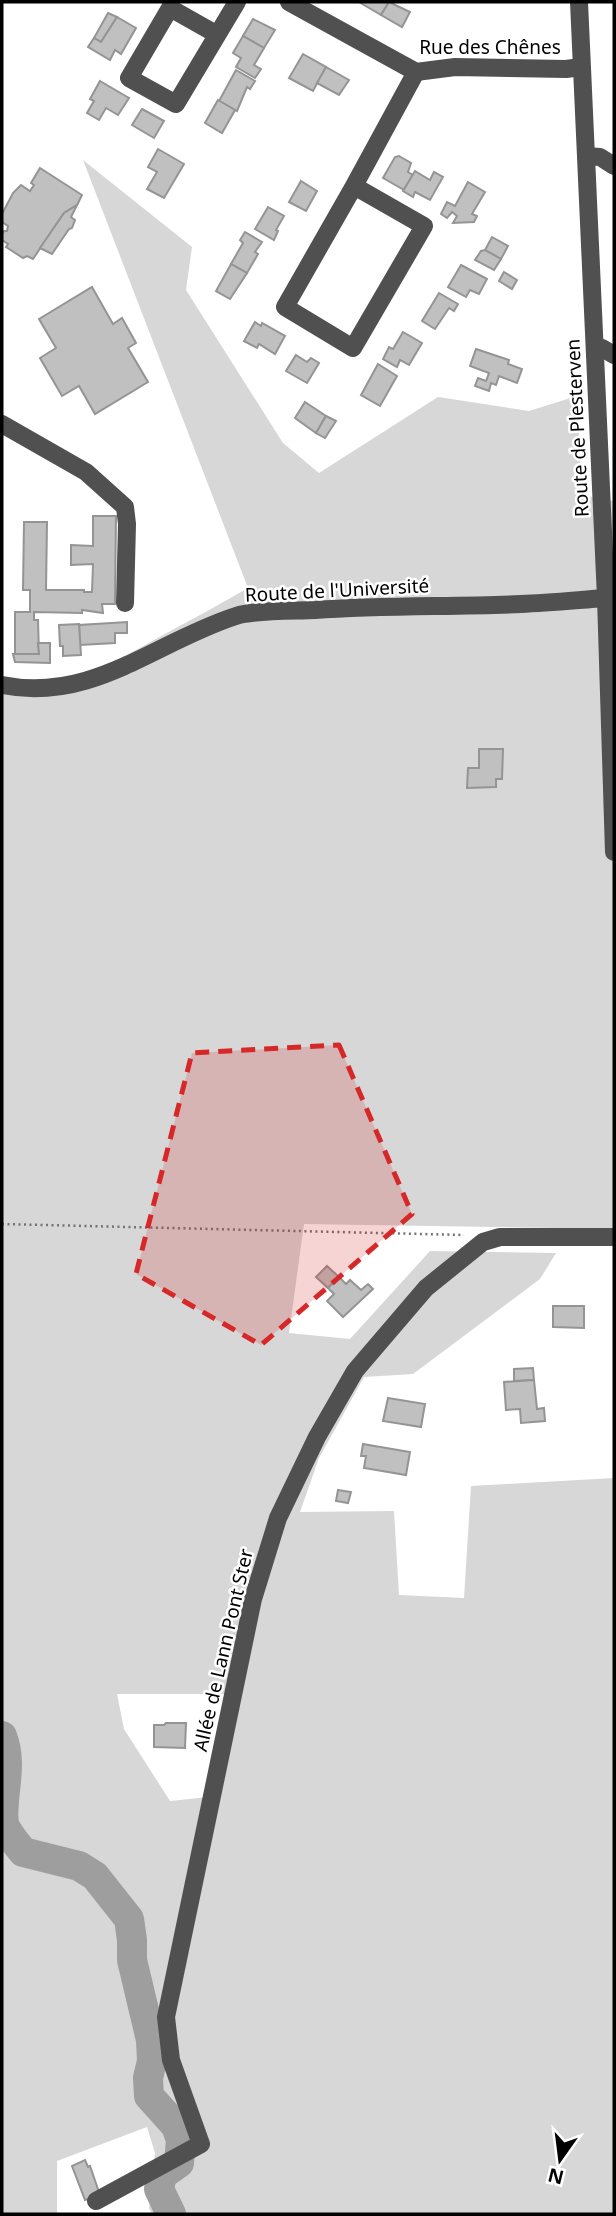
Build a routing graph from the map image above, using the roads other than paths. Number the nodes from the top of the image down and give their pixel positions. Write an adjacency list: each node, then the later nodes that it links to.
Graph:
1 (237, 2): 4 (street)
2 (289, 2): 6 (street, Rue des Chênes)
3 (579, 2): 5 (street, Route de Plesterven)
4 (216, 34): 4 (street)
5 (581, 67): 6 (street, Rue des Chênes); 7 (street, Route de Plesterven)
6 (416, 72): 9 (street)
7 (586, 156): 8 (street); 10 (street, Route de Plesterven)
8 (614, 166)
9 (354, 186): 9 (street)
10 (594, 348): 11 (street); 13 (street, Route de Plesterven)
11 (614, 355)
12 (2, 424): 14 (street)
13 (606, 598): 15 (street, Route de l'Université); 16 (street, Route de Plesterven)
14 (125, 603)
15 (2, 685)
16 (614, 852)
17 (614, 1237): 18 (street, Allée de Lann Pont Ster)
18 (96, 2201)

